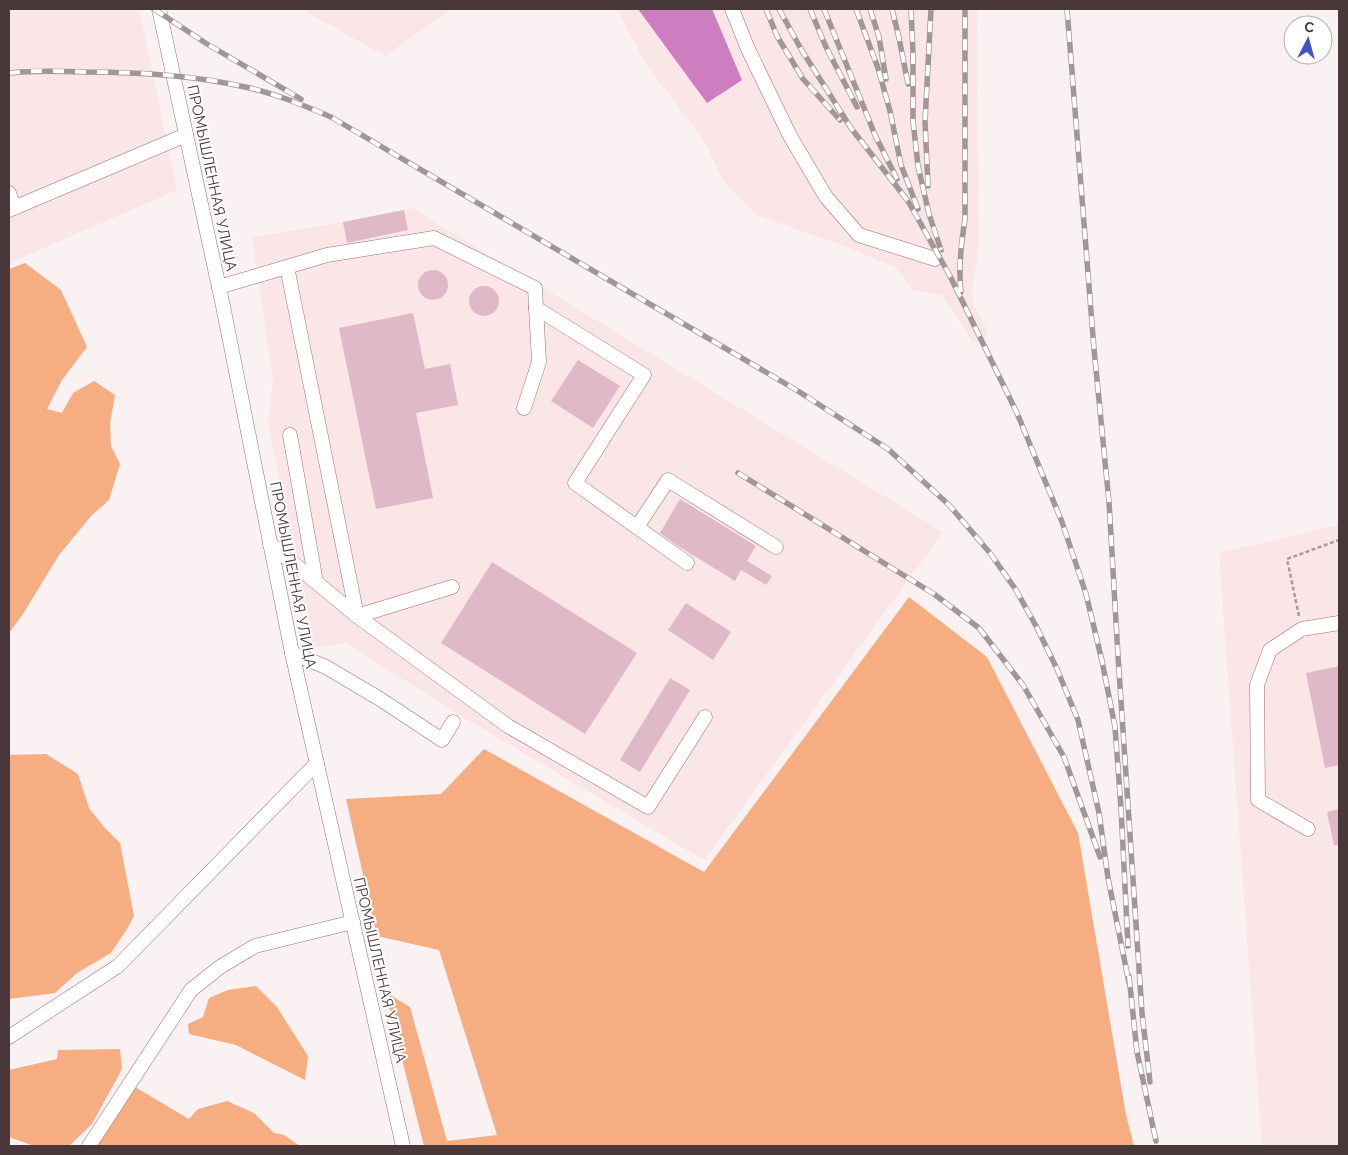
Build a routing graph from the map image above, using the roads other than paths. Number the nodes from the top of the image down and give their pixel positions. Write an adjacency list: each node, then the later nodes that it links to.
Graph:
1 (159, 9): 3 (street, ПРОМЫШЛЕННАЯ УЛИЦА)
2 (732, 9): 6 (street)
3 (186, 135): 5 (street); 8 (street, ПРОМЫШЛЕННАЯ УЛИЦА)
4 (9, 193): 5 (street)
5 (11, 209)
6 (935, 259)
7 (286, 267): 8 (street); 9 (street); 18 (street)
8 (219, 287): 13 (street, ПРОМЫШЛЕННАЯ УЛИЦА)
9 (536, 308): 10 (street); 12 (street)
10 (524, 408)
11 (290, 435): 16 (street)
12 (637, 527): 14 (street); 15 (street)
13 (270, 544): 16 (street); 20 (street, ПРОМЫШЛЕННАЯ УЛИЦА)
14 (776, 547)
15 (688, 562)
16 (316, 582): 18 (street)
17 (452, 587): 18 (street)
18 (356, 616): 21 (street)
19 (1339, 623): 24 (street)
20 (292, 653): 22 (street); 23 (street, ПРОМЫШЛЕННАЯ УЛИЦА)
21 (705, 717)
22 (453, 722)
23 (317, 763): 25 (street, ПРОМЫШЛЕННАЯ УЛИЦА); 26 (street)
24 (1308, 829)
25 (353, 922): 27 (street); 28 (street, ПРОМЫШЛЕННАЯ УЛИЦА)
26 (9, 1037)
27 (89, 1146)
28 (403, 1146)

